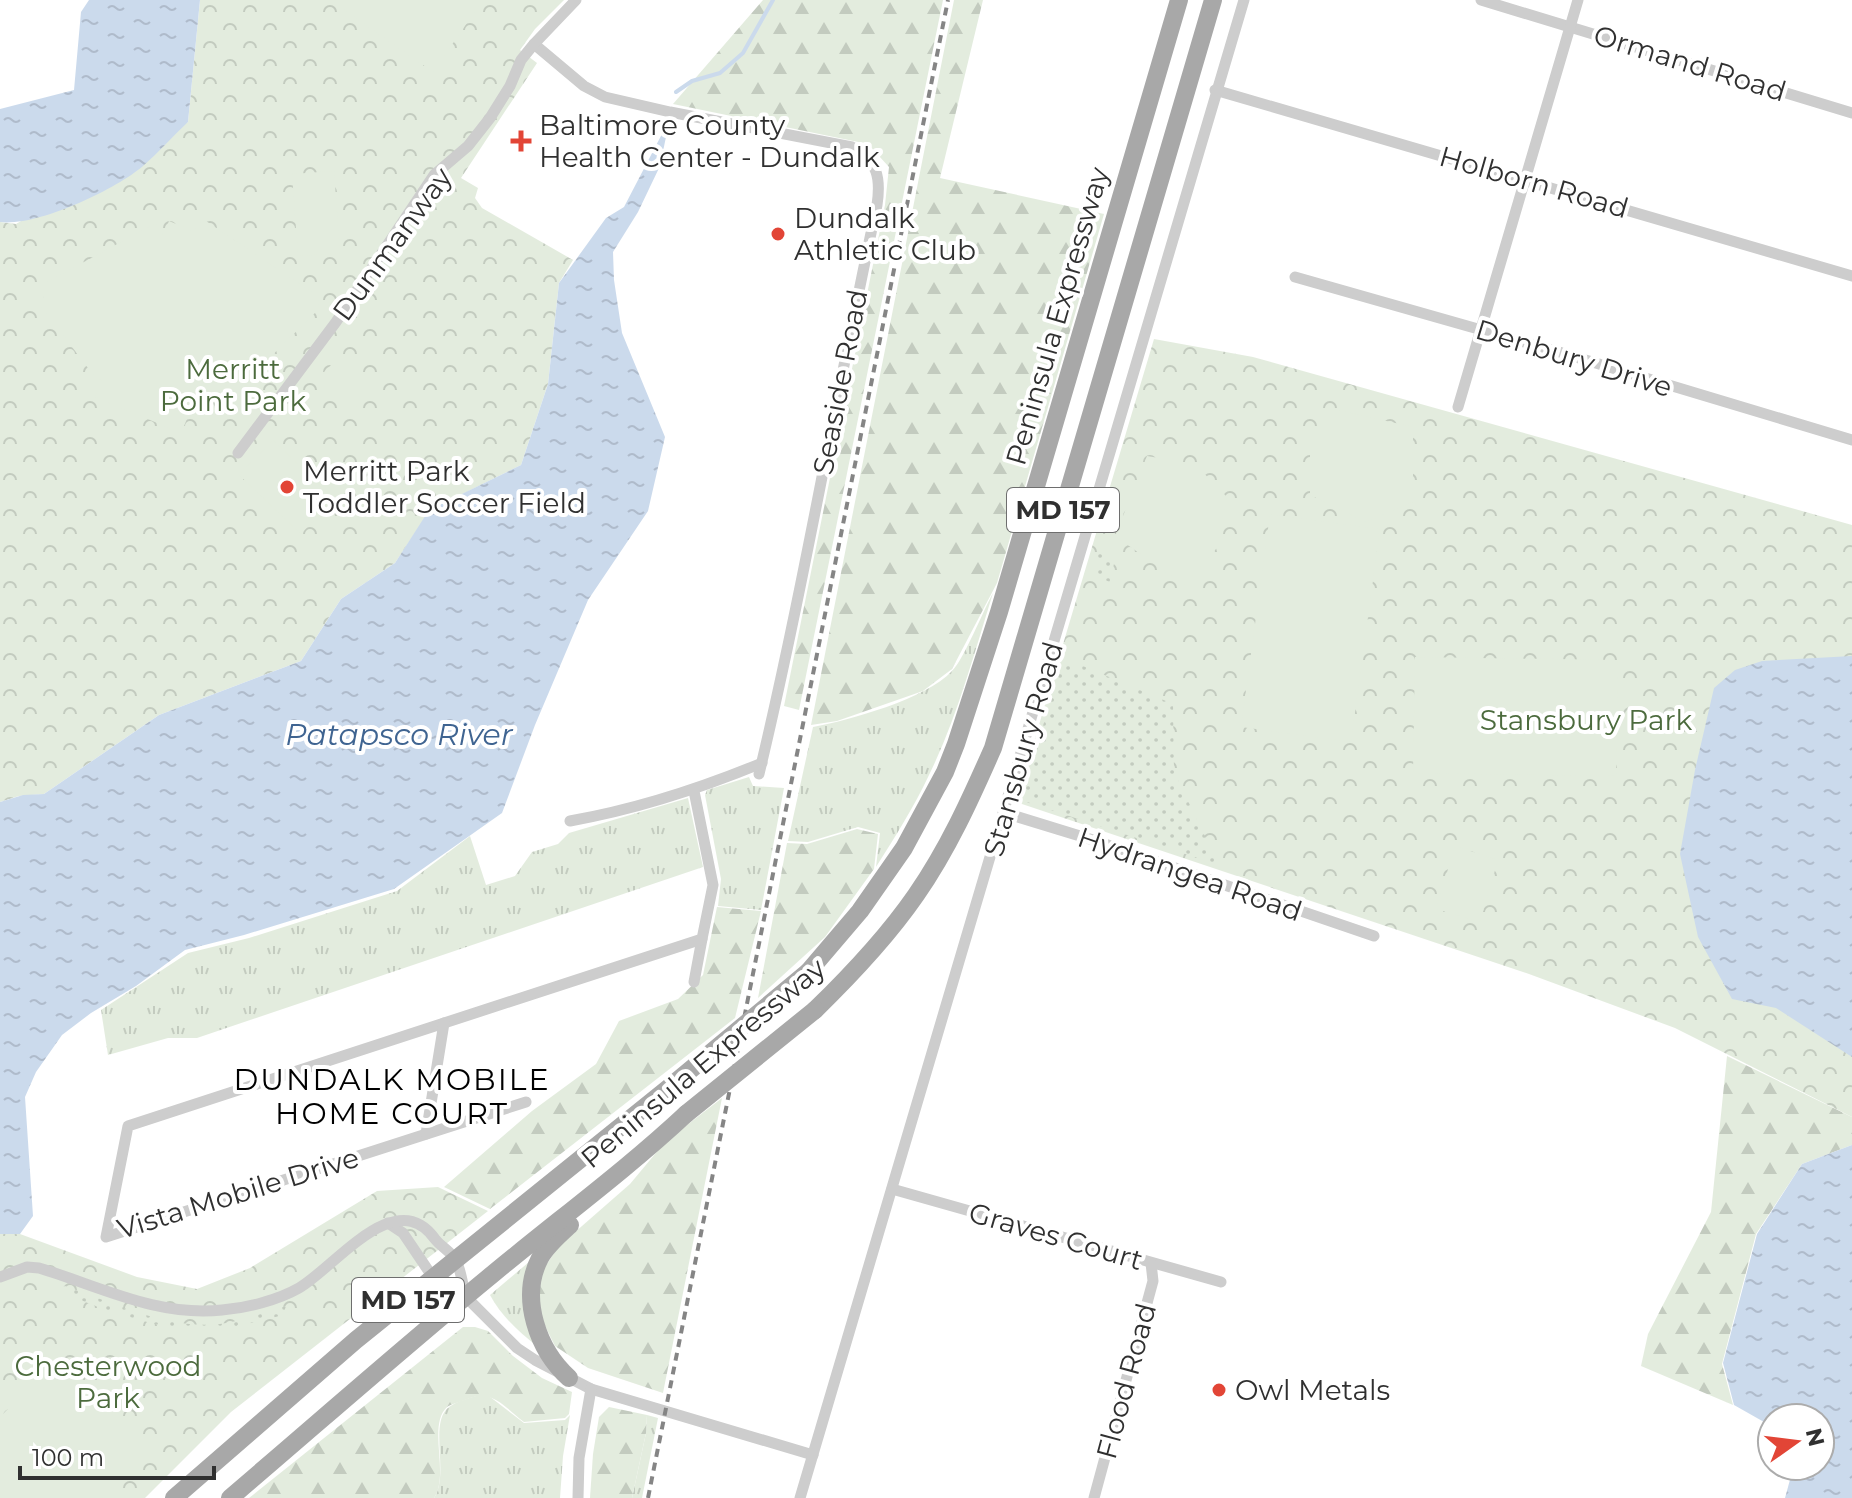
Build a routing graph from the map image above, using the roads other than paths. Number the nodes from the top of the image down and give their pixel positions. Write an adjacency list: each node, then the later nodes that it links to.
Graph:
1 (576, 0): 8 (street, Dunmanway)
2 (1179, 0): 30 (main road, Peninsula Expressway / MD 157, bridge)
3 (1213, 0): 27 (main road, Peninsula Expressway / MD 157, bridge)
4 (1244, 0): 9 (street, Stansbury Road)
5 (1481, 0): 7 (street, Ormand Road)
6 (1578, 0): 7 (street)
7 (1571, 26): 10 (street, Ormand Road); 11 (street)
8 (534, 44): 17 (street, Dunmanway); 18 (street, Seaside Road)
9 (1215, 90): 11 (street, Holborn Road); 19 (street, Stansbury Road)
10 (1852, 113)
11 (1525, 180): 12 (street, Holborn Road); 14 (street)
12 (1852, 276)
13 (1295, 277): 14 (street, Denbury Drive)
14 (1480, 330): 15 (street); 16 (street, Denbury Drive)
15 (1458, 407)
16 (1852, 440)
17 (238, 453)
18 (694, 791): 20 (street); 22 (street)
19 (1005, 813): 21 (street, Hydrangea Road); 28 (street, Stansbury Road)
20 (570, 821)
21 (1374, 936)
22 (702, 939): 23 (street); 24 (street, Vista Mobile Drive)
23 (694, 982)
24 (444, 1023): 26 (street); 26 (street, Vista Mobile Drive)
25 (526, 1102): 26 (street, Vista Mobile Drive)
26 (426, 1134)
27 (631, 1164): 35 (main road, Peninsula Expressway / MD 157); 36 (main road)
28 (892, 1189): 31 (street, Graves Court); 38 (street, Stansbury Road)
29 (388, 1223): 30 (street); 32 (street); 33 (street)
30 (456, 1260): 33 (main road, Peninsula Expressway / MD 157); 35 (street)
31 (1151, 1263): 34 (street, Graves Court); 43 (street, Flood Road)
32 (0, 1277)
33 (434, 1279): 35 (street); 39 (main road, Peninsula Expressway / MD 157)
34 (1221, 1282)
35 (465, 1296): 36 (street); 40 (main road, Peninsula Expressway / MD 157)
36 (569, 1378): 37 (street)
37 (591, 1389): 38 (street); 41 (street)
38 (813, 1455): 42 (street, Stansbury Road)
39 (174, 1498)
40 (230, 1498)
41 (578, 1498)
42 (800, 1498)
43 (1094, 1498)

